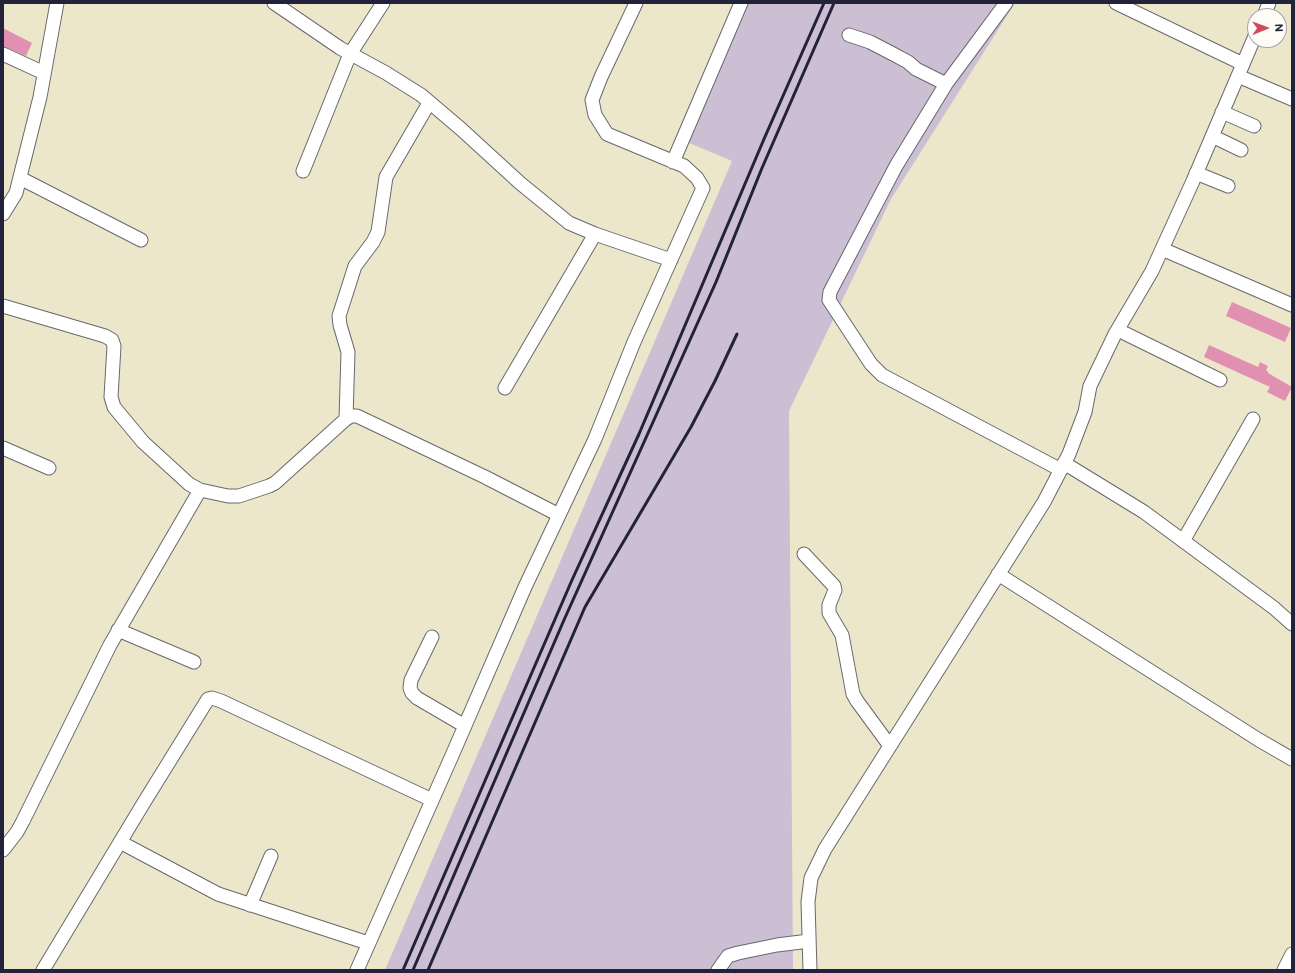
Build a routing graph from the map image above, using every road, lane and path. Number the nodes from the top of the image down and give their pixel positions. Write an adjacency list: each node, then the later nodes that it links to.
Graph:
1 (274, 3): 8 (street)
2 (383, 3): 12 (street)
3 (636, 3): 23 (street)
4 (741, 3): 23 (street)
5 (1006, 3): 16 (street)
6 (1116, 3): 13 (street)
7 (55, 4): 14 (street)
8 (292, 8): 12 (street)
9 (849, 35): 16 (street)
10 (1250, 48): 13 (street)
11 (3, 54): 14 (street)
12 (350, 54): 18 (street); 24 (street)
13 (1243, 64): 15 (street)
14 (44, 73): 26 (street)
15 (1238, 76): 17 (street); 19 (street)
16 (946, 84): 41 (street)
17 (1292, 99)
18 (429, 102): 29 (street); 38 (street)
19 (1222, 112): 20 (street); 21 (street)
20 (1254, 126)
21 (1212, 136): 22 (street); 25 (street)
22 (1241, 150)
23 (673, 162): 32 (street)
24 (303, 171)
25 (1196, 172): 27 (street); 31 (street)
26 (20, 178): 28 (street); 30 (street)
27 (1228, 186)
28 (3, 214)
29 (595, 234): 32 (street); 37 (street)
30 (141, 240)
31 (1162, 249): 33 (street); 35 (street)
32 (671, 260): 44 (street)
33 (1292, 305)
34 (3, 306): 43 (street)
35 (1118, 330): 36 (street); 41 (street)
36 (1220, 380)
37 (505, 388)
38 (346, 419): 43 (street); 44 (street)
39 (1253, 419): 45 (street)
40 (3, 448): 42 (street)
41 (1062, 466): 45 (street); 47 (street)
42 (49, 468)
43 (200, 490): 49 (street)
44 (559, 515): 52 (street)
45 (1183, 542): 48 (street)
46 (804, 554): 53 (street)
47 (998, 574): 53 (street); 54 (street)
48 (1292, 624)
49 (118, 630): 51 (street); 57 (street)
50 (432, 637): 52 (street)
51 (194, 662)
52 (465, 726): 55 (street)
53 (890, 746): 60 (street)
54 (1292, 758)
55 (432, 800): 56 (street); 61 (street)
56 (120, 842): 59 (street); 63 (street)
57 (3, 850)
58 (271, 856): 59 (street)
59 (250, 905): 61 (street)
60 (809, 941): 65 (street); 66 (street)
61 (368, 943): 64 (street)
62 (1292, 954): 67 (street)
63 (43, 970)
64 (357, 970)
65 (718, 970)
66 (810, 970)
67 (1284, 970)

